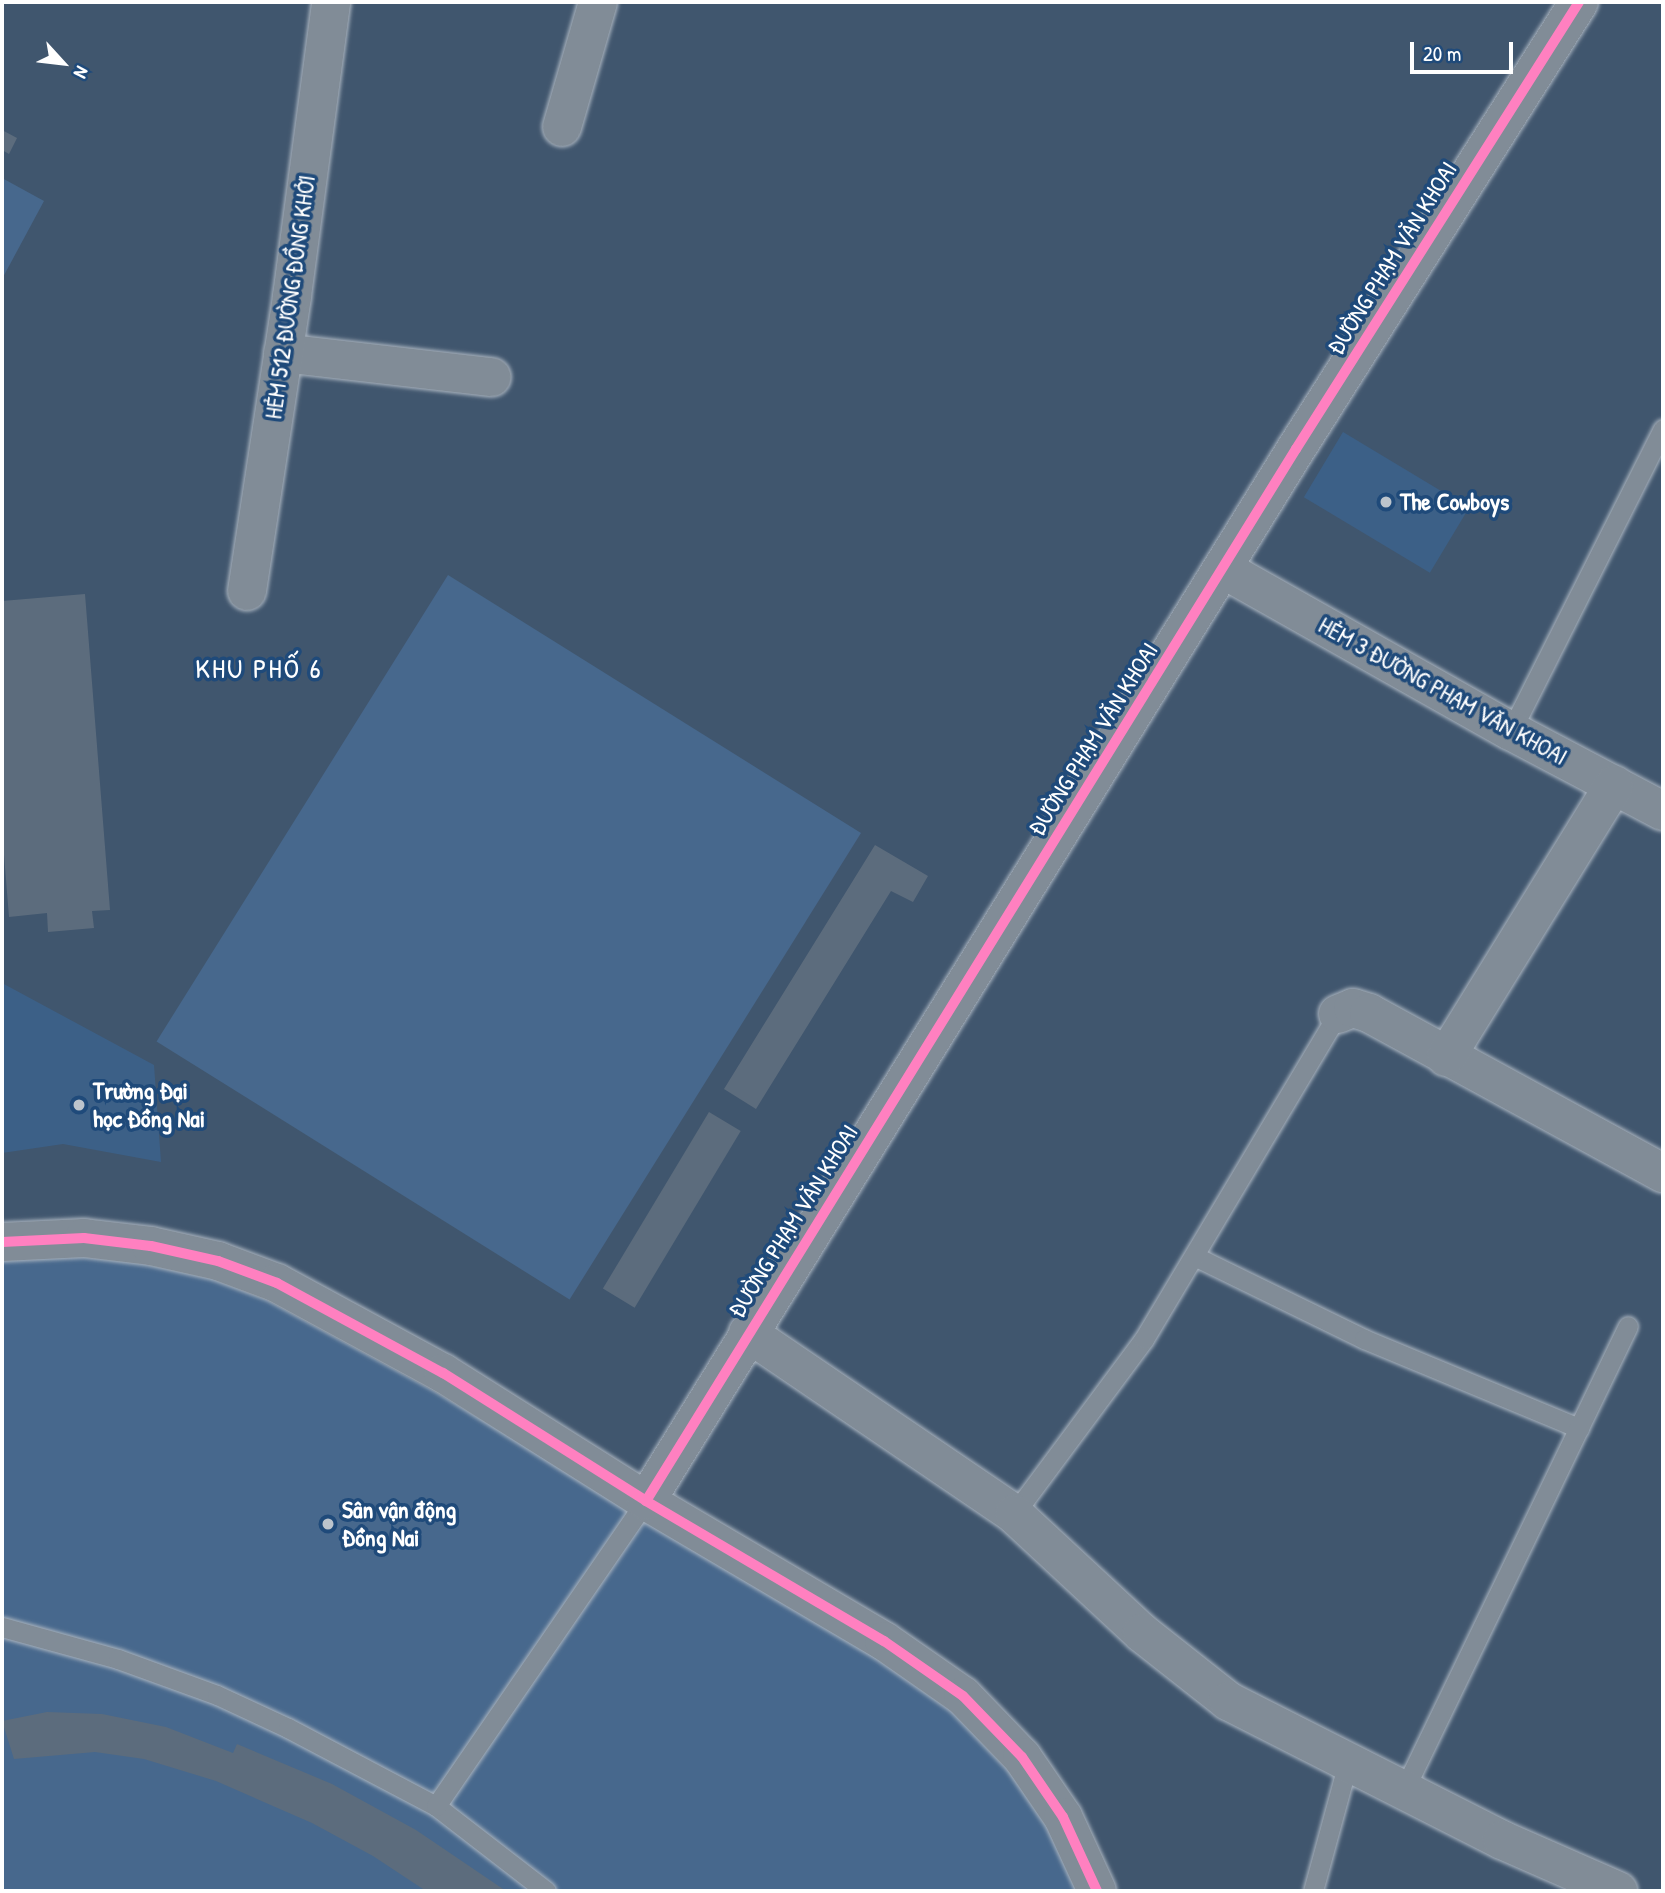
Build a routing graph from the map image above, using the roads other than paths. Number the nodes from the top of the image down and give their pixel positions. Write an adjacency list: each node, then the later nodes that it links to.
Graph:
1 (331, 2): 5 (street, HẺM 512 ĐƯỜNG ĐỒNG KHỞI)
2 (598, 2): 4 (street)
3 (1579, 2): 8 (street, ĐƯỜNG PHẠM VĂN KHOAI)
4 (562, 127)
5 (283, 353): 6 (street); 9 (street, HẺM 512 ĐƯỜNG ĐỒNG KHỞI)
6 (492, 377)
7 (1663, 429): 10 (lane)
8 (1223, 569): 10 (street, HẺM 3 ĐƯỜNG PHẠM VĂN KHOAI); 19 (street, ĐƯỜNG PHẠM VĂN KHOAI)
9 (247, 591)
10 (1511, 731): 11 (street, HẺM 3 ĐƯỜNG PHẠM VĂN KHOAI)
11 (1614, 785): 12 (street, HẺM 3 ĐƯỜNG PHẠM VĂN KHOAI); 14 (street)
12 (1663, 811)
13 (1338, 1014): 14 (street); 17 (lane)
14 (1446, 1057): 15 (street)
15 (1663, 1173)
16 (2, 1242): 21 (street)
17 (1196, 1257): 20 (lane); 22 (lane)
18 (1628, 1326): 20 (lane)
19 (748, 1333): 21 (street, ĐƯỜNG PHẠM VĂN KHOAI); 22 (street)
20 (1579, 1428): 25 (lane)
21 (646, 1501): 26 (lane); 28 (street)
22 (1014, 1514): 24 (street)
23 (2, 1627): 26 (lane)
24 (1348, 1762): 25 (street); 29 (lane)
25 (1404, 1790): 30 (street)
26 (436, 1806): 27 (lane)
27 (546, 1891)
28 (1097, 1891)
29 (1313, 1891)
30 (1618, 1891)

